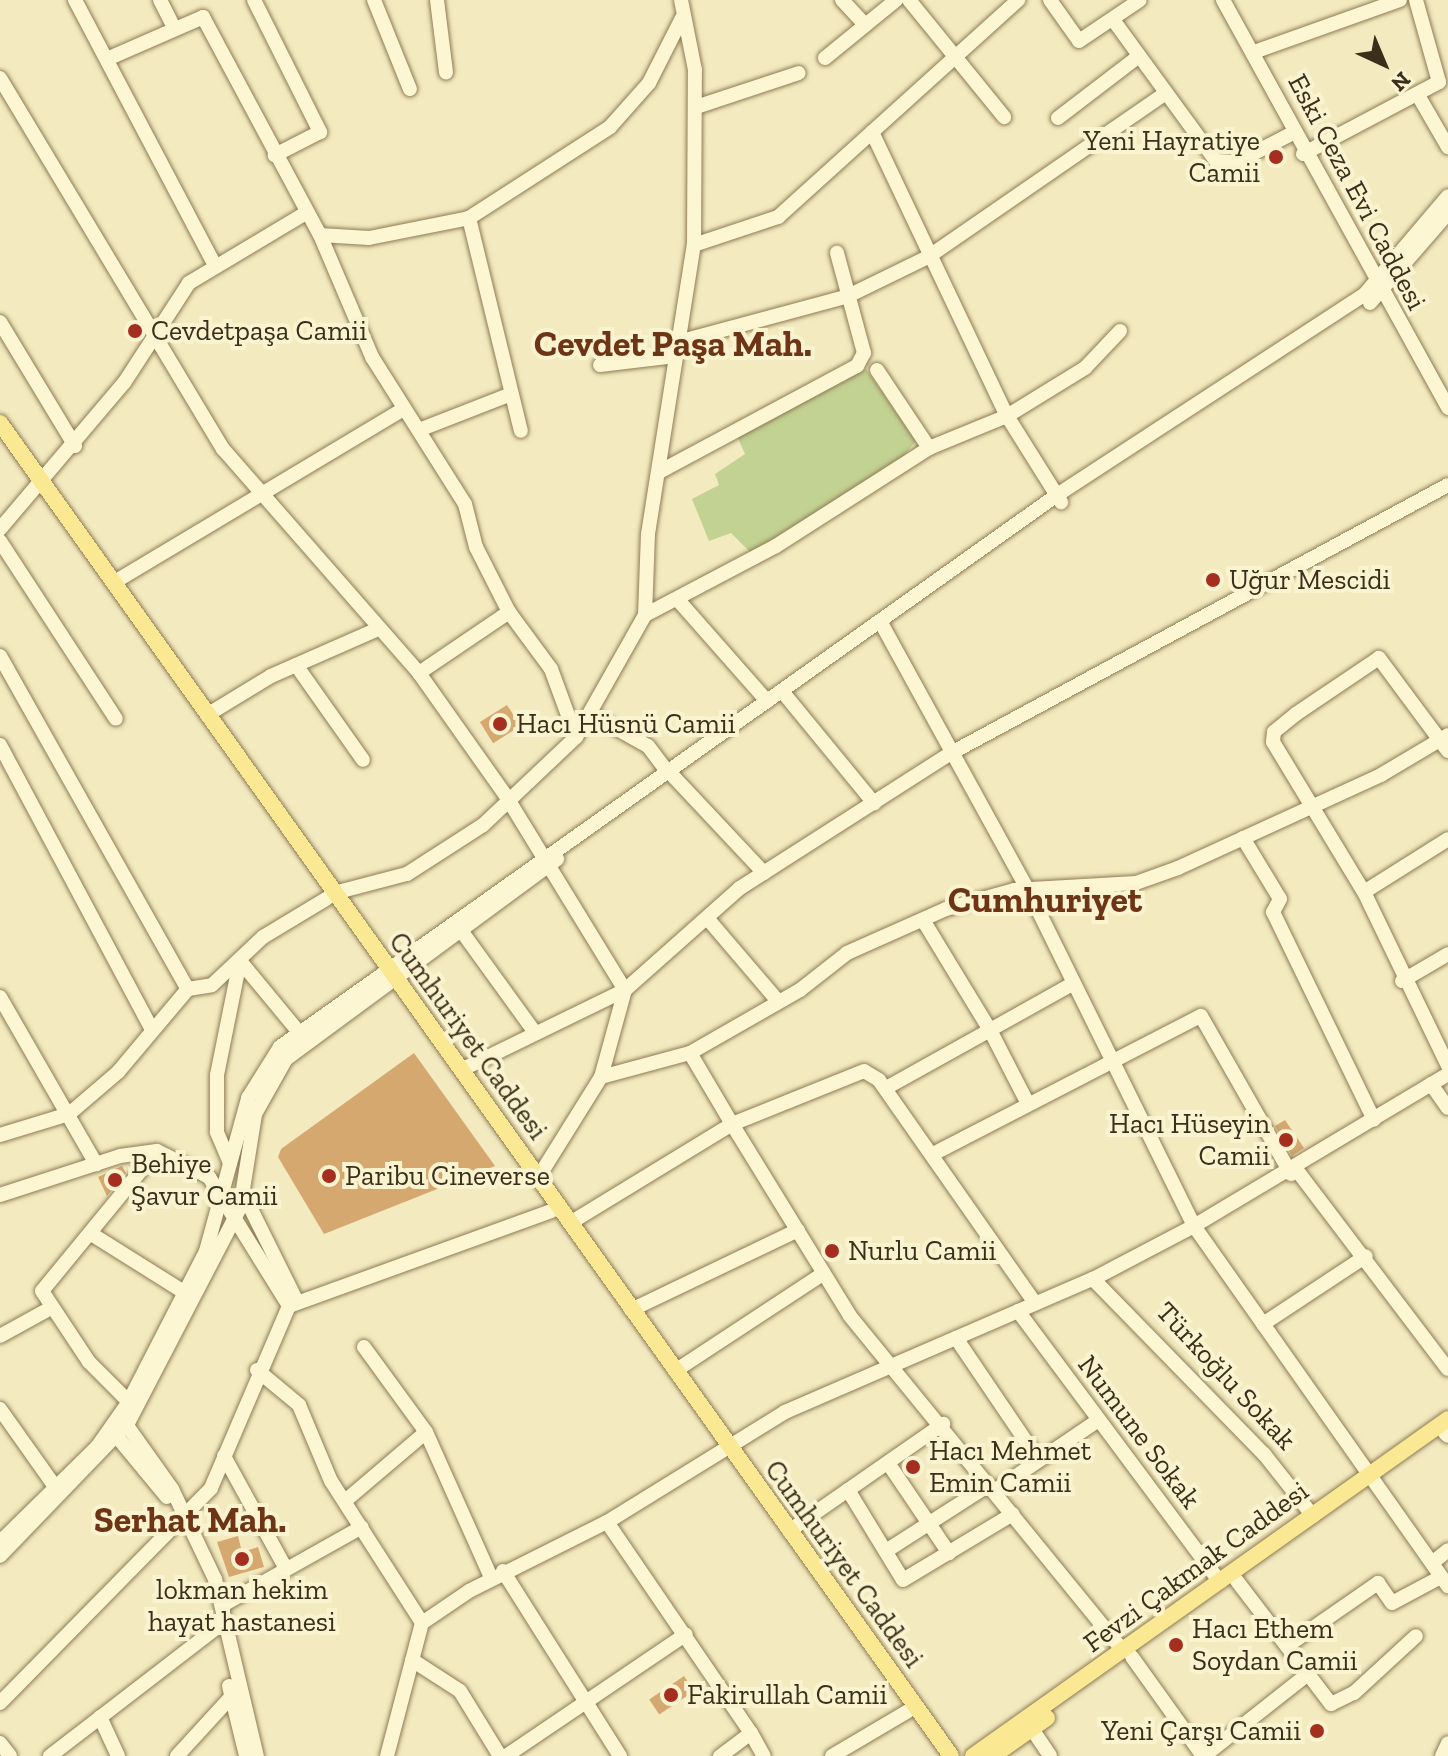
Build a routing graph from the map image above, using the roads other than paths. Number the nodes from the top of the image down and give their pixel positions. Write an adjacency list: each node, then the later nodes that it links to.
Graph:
1 (160, 0): 19 (street)
2 (254, 0): 38 (street)
3 (374, 0): 28 (street)
4 (437, 0): 25 (street)
5 (681, 0): 16 (street)
6 (842, 0): 18 (street)
7 (896, 0): 18 (street)
8 (909, 0): 23 (street)
9 (1018, 0): 23 (street)
10 (1050, 0): 17 (street)
11 (1140, 0): 17 (street)
12 (1223, 0): 20 (street, Eski Ceza Evi Caddesi)
13 (1397, 0): 20 (street)
14 (1416, 0): 30 (street)
15 (77, 1): 24 (street)
16 (682, 18): 31 (street); 42 (street)
17 (1114, 21): 21 (street)
18 (865, 25): 22 (street)
19 (173, 26): 24 (street); 38 (street)
20 (1254, 52): 35 (street, Eski Ceza Evi Caddesi)
21 (1139, 56): 29 (street); 33 (street)
22 (825, 58)
23 (957, 58): 32 (street); 34 (street)
24 (107, 59): 47 (street)
25 (446, 72)
26 (799, 73): 31 (street)
27 (0, 78): 51 (street)
28 (410, 89)
29 (1166, 93): 35 (street); 46 (street)
30 (1419, 97): 36 (street); 37 (street)
31 (696, 107): 44 (street)
32 (1004, 117)
33 (1058, 118)
34 (872, 132): 44 (street); 46 (street)
35 (1293, 133): 37 (street, Eski Ceza Evi Caddesi)
36 (1448, 147)
37 (1303, 154): 48 (street, Eski Ceza Evi Caddesi)
38 (275, 155): 40 (street)
39 (1448, 196): 48 (street)
40 (306, 213): 43 (street); 47 (street)
41 (1448, 213): 48 (street)
42 (469, 218): 43 (street); 56 (street)
43 (320, 235): 58 (street)
44 (694, 245): 53 (street)
45 (837, 253): 49 (street)
46 (928, 257): 49 (street); 59 (street)
47 (215, 266): 51 (street)
48 (1378, 290): 57 (street, Eski Ceza Evi Caddesi); 70 (street)
49 (848, 296): 53 (street); 66 (street)
50 (0, 322): 64 (street)
51 (155, 330): 64 (street); 69 (street)
52 (1120, 331): 59 (street)
53 (677, 349): 54 (street); 66 (street)
54 (600, 365)
55 (877, 370): 65 (street)
56 (509, 395): 61 (street); 62 (street)
57 (1446, 400)
58 (402, 410): 61 (street); 69 (street)
59 (1007, 416): 65 (street); 70 (street)
60 (0, 423): 68 (main road, Cumhuriyet Caddesi)
61 (419, 430): 75 (street)
62 (521, 431)
63 (0, 441): 68 (main road, Cumhuriyet Caddesi)
64 (75, 446): 68 (street)
65 (929, 448): 74 (street)
66 (659, 472): 76 (street)
67 (1448, 485): 90 (street)
68 (38, 486): 71 (street); 73 (main road, Cumhuriyet Caddesi); 102 (main road, Cumhuriyet Caddesi)
69 (263, 493): 73 (street); 78 (street)
70 (1059, 499): 77 (street)
71 (0, 529)
72 (0, 541): 86 (street)
73 (113, 583): 84 (main road, Cumhuriyet Caddesi)
74 (678, 600): 76 (street); 83 (street)
75 (509, 612): 81 (street); 87 (street)
76 (645, 615): 85 (street)
77 (886, 622): 82 (street); 83 (street); 90 (street)
78 (376, 630): 80 (street); 81 (street)
79 (0, 656): 111 (street)
80 (296, 665): 84 (street); 91 (street)
81 (419, 673): 93 (street)
82 (786, 696): 92 (street); 94 (street)
83 (767, 701): 92 (street)
84 (207, 715): 102 (main road, Cumhuriyet Caddesi)
85 (592, 715): 87 (street); 92 (street)
86 (116, 719)
87 (576, 737): 93 (street)
88 (1445, 742): 95 (street); 95 (street)
89 (0, 745): 115 (street)
90 (956, 750): 94 (street); 100 (street)
91 (363, 760)
92 (670, 774): 98 (street); 99 (street)
93 (506, 796): 98 (street); 102 (street)
94 (874, 803): 99 (street)
95 (1309, 805): 96 (street); 101 (street)
96 (1243, 838): 100 (street); 130 (street)
97 (1448, 839): 101 (street)
98 (546, 861): 105 (street); 108 (street); 112 (street)
99 (764, 873): 103 (street)
100 (1032, 891): 104 (street); 110 (street); 120 (street)
101 (1364, 892): 109 (street)
102 (330, 896): 107 (street); 108 (main road, Cumhuriyet Caddesi)
103 (707, 918): 112 (street); 114 (street)
104 (923, 920): 114 (street); 117 (street)
105 (460, 929): 108 (street); 116 (street)
106 (1448, 954): 109 (street)
107 (240, 961): 111 (street); 118 (street); 135 (street)
108 (385, 973): 118 (street); 122 (main road, Cumhuriyet Caddesi); 141 (street); 144 (main road, Cumhuriyet Caddesi)
109 (1402, 981): 121 (street)
110 (1074, 983): 117 (street); 120 (street)
111 (188, 989): 115 (street)
112 (625, 990): 116 (street); 124 (street)
113 (0, 997): 129 (street)
114 (778, 1001): 119 (street)
115 (151, 1028): 129 (street)
116 (533, 1030): 122 (street)
117 (990, 1030): 126 (street); 127 (street)
118 (298, 1031): 135 (street)
119 (690, 1053): 124 (street); 131 (street)
120 (1116, 1058): 127 (street); 137 (street); 147 (street)
121 (1448, 1066)
122 (461, 1070): 139 (main road, Cumhuriyet Caddesi)
123 (1448, 1074): 125 (street)
124 (601, 1077): 139 (street)
125 (1431, 1084): 128 (street); 130 (street)
126 (886, 1088): 131 (street); 134 (street)
127 (1028, 1104): 134 (street)
128 (1448, 1108)
129 (69, 1114): 132 (street); 136 (street)
130 (1374, 1120): 137 (street)
131 (732, 1124): 146 (street); 148 (street)
132 (0, 1135)
133 (157, 1151): 136 (street); 138 (street); 149 (street)
134 (935, 1153): 154 (street)
135 (230, 1163): 140 (street)
136 (96, 1164): 142 (street)
137 (1293, 1172): 147 (street); 150 (street)
138 (209, 1177): 140 (street); 143 (street)
139 (538, 1178): 146 (main road, Cumhuriyet Caddesi)
140 (225, 1179): 141 (street); 143 (street)
141 (243, 1192): 145 (street); 155 (street)
142 (0, 1195)
143 (220, 1200): 145 (street); 153 (street)
144 (551, 1211): 155 (street); 175 (main road, Cumhuriyet Caddesi)
145 (237, 1214): 155 (street); 167 (street)
146 (570, 1223): 157 (main road, Cumhuriyet Caddesi)
147 (1197, 1224): 152 (street); 159 (street)
148 (798, 1230): 151 (street); 157 (street)
149 (93, 1235): 153 (street); 156 (street)
150 (1366, 1256): 159 (street); 164 (street)
151 (821, 1275): 163 (street); 166 (street)
152 (1093, 1279): 154 (street); 185 (street, Türkoğlu Sokak)
153 (187, 1294): 167 (street)
154 (1035, 1303): 158 (street)
155 (292, 1304): 165 (street)
156 (49, 1309): 160 (street); 167 (street)
157 (631, 1310): 166 (main road, Cumhuriyet Caddesi)
158 (1018, 1311): 161 (street); 170 (street, Numune Sokak)
159 (1265, 1322): 179 (street)
160 (0, 1336)
161 (956, 1338): 163 (street); 177 (street)
162 (364, 1347): 173 (street)
163 (892, 1363): 171 (street); 175 (street)
164 (1448, 1369)
165 (257, 1370): 176 (street); 183 (street)
166 (675, 1371): 175 (main road, Cumhuriyet Caddesi)
167 (132, 1405): 169 (street)
168 (0, 1409): 180 (street)
169 (124, 1420): 174 (street); 186 (street)
170 (1097, 1421): 177 (street); 199 (street, Numune Sokak)
171 (943, 1424): 178 (street); 181 (street)
172 (1447, 1430): 179 (main road, Fevzi Çakmak Caddesi)
173 (426, 1432): 183 (street); 197 (street)
174 (115, 1434): 180 (street); 186 (street); 195 (street)
175 (722, 1448): 187 (street); 190 (main road, Cumhuriyet Caddesi); 212 (main road, Cumhuriyet Caddesi)
176 (224, 1456): 186 (street); 196 (street)
177 (1038, 1459): 181 (street)
178 (888, 1463): 182 (street); 188 (street)
179 (1375, 1477): 185 (main road, Fevzi Çakmak Caddesi); 194 (street); 198 (street); 199 (main road)
180 (56, 1488): 191 (street)
181 (991, 1488): 184 (street); 188 (street)
182 (848, 1490): 190 (street); 192 (street)
183 (345, 1501): 189 (street)
184 (1013, 1514): 193 (street); 206 (street)
185 (1313, 1516): 199 (main road, Fevzi Çakmak Caddesi)
186 (184, 1518): 200 (street); 202 (street); 210 (street)
187 (607, 1522): 197 (street); 203 (street)
188 (929, 1524): 192 (street); 193 (street)
189 (362, 1527): 196 (street); 201 (street)
190 (789, 1531): 232 (main road, Cumhuriyet Caddesi)
191 (0, 1542)
192 (886, 1551): 193 (street)
193 (949, 1553)
194 (1442, 1555): 198 (street)
195 (0, 1556)
196 (286, 1569): 200 (street)
197 (497, 1574): 201 (street); 211 (street)
198 (1446, 1580): 205 (street)
199 (1228, 1582): 205 (street, Numune Sokak); 206 (main road, Fevzi Çakmak Caddesi)
200 (223, 1605): 223 (street)
201 (422, 1623): 207 (street)
202 (219, 1626): 209 (street); 213 (street)
203 (686, 1634): 211 (street); 215 (street)
204 (1416, 1636): 208 (street, Numune Sokak)
205 (1287, 1646): 208 (street, Numune Sokak)
206 (1128, 1654): 214 (main road); 233 (main road, Fevzi Çakmak Caddesi); 236 (street)
207 (412, 1660): 224 (street); 225 (street)
208 (1308, 1674): 236 (street)
209 (230, 1698): 221 (street); 222 (street)
210 (0, 1703)
211 (586, 1703): 226 (street); 227 (street)
212 (908, 1711): 230 (street); 231 (main road, Cumhuriyet Caddesi)
213 (100, 1717): 219 (street); 220 (street)
214 (1032, 1729): 234 (main road); 235 (street)
215 (751, 1733): 228 (street); 229 (street)
216 (0, 1743): 218 (street)
217 (1448, 1743): 237 (street)
218 (10, 1756)
219 (50, 1756)
220 (118, 1756)
221 (177, 1756)
222 (246, 1756)
223 (257, 1756)
224 (387, 1756)
225 (500, 1756)
226 (506, 1756)
227 (620, 1756)
228 (720, 1756)
229 (764, 1756)
230 (832, 1756)
231 (940, 1756)
232 (951, 1756)
233 (973, 1756)
234 (993, 1756)
235 (1050, 1756)
236 (1203, 1756)
237 (1442, 1756)

